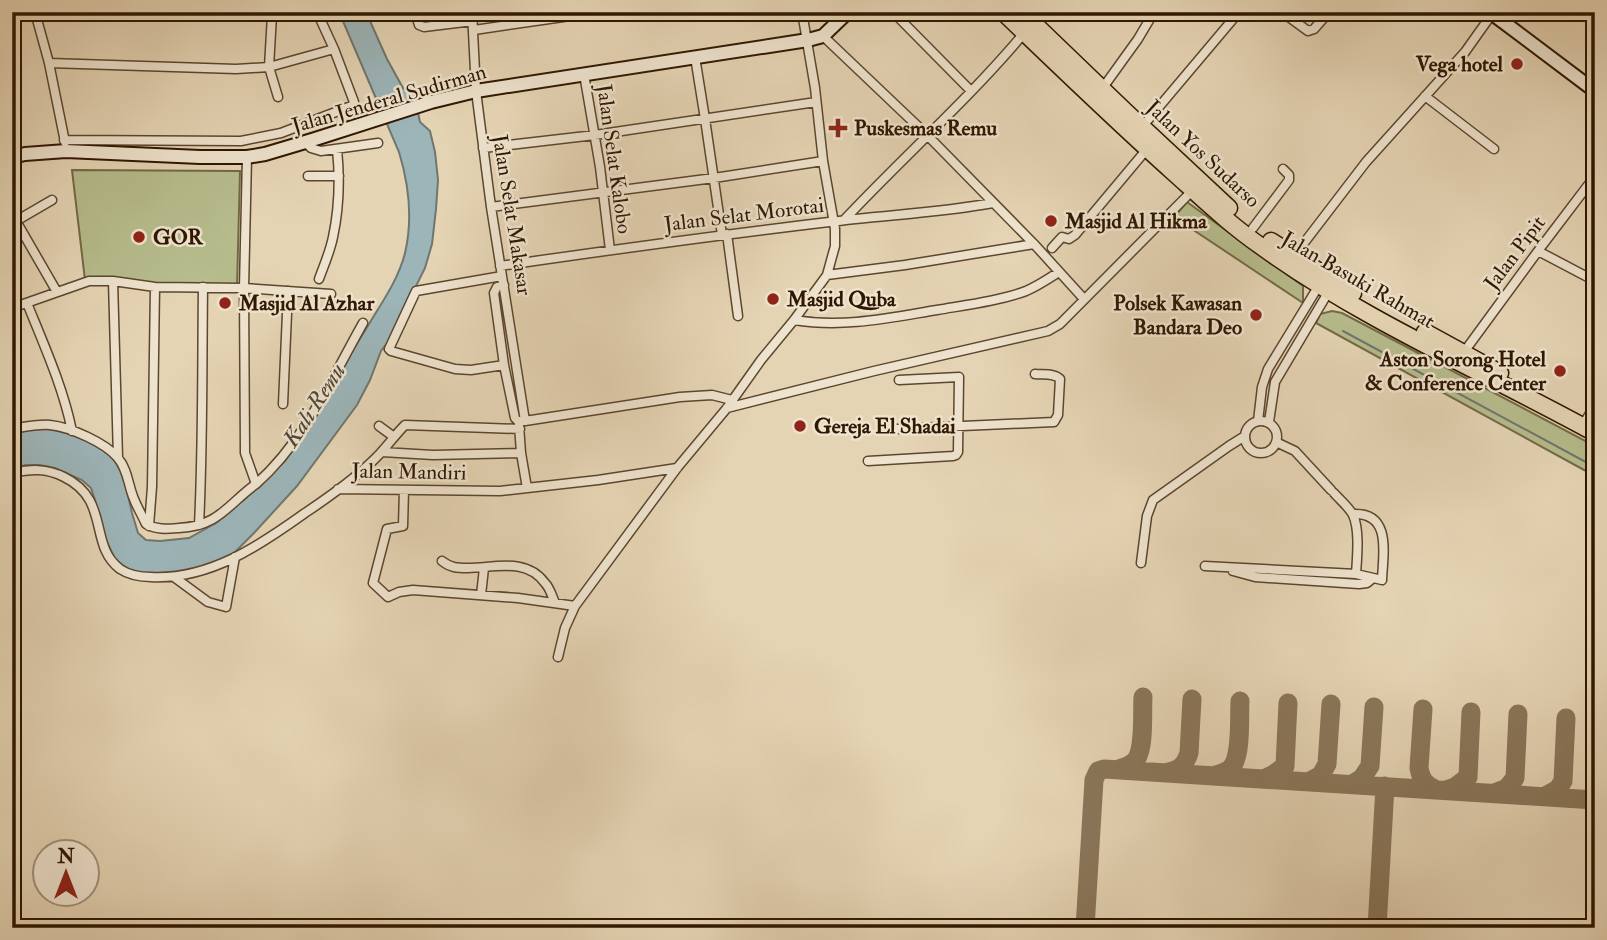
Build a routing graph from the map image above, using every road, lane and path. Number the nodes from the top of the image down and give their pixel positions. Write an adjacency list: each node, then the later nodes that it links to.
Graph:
1 (35, 12): 22 (street)
2 (283, 12): 14 (street)
3 (317, 12): 20 (street)
4 (415, 12): 17 (street)
5 (597, 12): 17 (street)
6 (803, 12): 19 (street)
7 (848, 12): 18 (main road, Jalan Jenderal Sudirman)
8 (893, 12): 27 (street)
9 (1003, 12): 16 (highway, Jalan Basuki Rahmat)
10 (1154, 12): 25 (street)
11 (1239, 12): 33 (street)
12 (1282, 12): 13 (street)
13 (1329, 12)
14 (271, 14): 23 (street)
15 (1494, 14): 28 (main road); 29 (street)
16 (1029, 20): 25 (highway, Jalan Yos Sudarso); 27 (street); 43 (highway, Jalan Basuki Rahmat)
17 (473, 21): 26 (street, Jalan Selat Makasar)
18 (822, 36): 19 (main road, Jalan Jenderal Sudirman); 36 (street)
19 (808, 40): 21 (main road, Jalan Jenderal Sudirman); 31 (street)
20 (334, 49): 23 (street); 34 (street)
21 (695, 57): 24 (main road, Jalan Jenderal Sudirman); 32 (street)
22 (50, 62): 23 (street); 39 (street)
23 (269, 67): 30 (street)
24 (584, 74): 26 (main road, Jalan Jenderal Sudirman); 35 (street, Jalan Selat Kalobo)
25 (1102, 89): 33 (highway, Jalan Yos Sudarso)
26 (476, 91): 37 (main road, Jalan Jenderal Sudirman); 41 (street, Jalan Selat Makasar)
27 (971, 91): 36 (street)
28 (1595, 91)
29 (1425, 96): 44 (street); 67 (street)
30 (278, 97)
31 (816, 102): 32 (street); 47 (street)
32 (705, 119): 35 (street); 52 (street)
33 (1142, 127): 48 (highway, Jalan Yos Sudarso)
34 (281, 133): 39 (street); 40 (street)
35 (595, 135): 41 (street); 55 (street, Jalan Selat Kalobo)
36 (927, 135): 57 (street); 59 (street)
37 (305, 142): 40 (main road, Jalan Jenderal Sudirman); 42 (street)
38 (378, 143): 42 (street)
39 (65, 145): 45 (main road, Jalan Jenderal Sudirman); 46 (main road, Jalan Jenderal Sudirman)
40 (286, 148): 46 (main road, Jalan Jenderal Sudirman)
41 (484, 148): 58 (street, Jalan Selat Makasar)
42 (337, 149): 51 (street)
43 (1147, 149): 48 (highway, Jalan Basuki Rahmat); 64 (street)
44 (1494, 149)
45 (12, 157)
46 (247, 157): 78 (street)
47 (823, 161): 52 (street); 59 (street)
48 (1179, 169): 54 (highway, Jalan Basuki Rahmat); 61 (highway, Jalan Yos Sudarso)
49 (1283, 169): 61 (street)
50 (308, 176): 51 (street)
51 (339, 176): 71 (street)
52 (714, 178): 55 (street); 62 (street)
53 (1593, 182): 66 (street, Jalan Pipit)
54 (1193, 190): 75 (highway, Jalan Basuki Rahmat); 82 (street)
55 (603, 192): 58 (street); 65 (street, Jalan Selat Kalobo)
56 (52, 200): 60 (street)
57 (993, 203): 59 (street, Jalan Selat Morotai); 63 (street)
58 (491, 207): 68 (street, Jalan Selat Makasar)
59 (839, 221): 62 (street, Jalan Selat Morotai); 70 (street)
60 (14, 222): 80 (street)
61 (1253, 228): 67 (highway, Jalan Yos Sudarso)
62 (724, 234): 65 (street, Jalan Selat Morotai); 85 (street)
63 (1034, 244): 69 (street); 70 (street)
64 (1052, 248)
65 (610, 250): 68 (street, Jalan Selat Morotai)
66 (1538, 251): 74 (street); 88 (street, Jalan Pipit)
67 (1294, 256): 75 (highway, Jalan Yos Sudarso)
68 (500, 266): 72 (street, Jalan Selat Makasar)
69 (1059, 272): 82 (street); 86 (street)
70 (827, 275): 86 (street)
71 (319, 279)
72 (503, 280): 89 (street); 89 (street); 99 (street, Jalan Selat Makasar)
73 (113, 281): 76 (street); 80 (street); 111 (street)
74 (1595, 281)
75 (1326, 284): 88 (highway, Jalan Yos Sudarso); 96 (highway, Jalan Basuki Rahmat); 97 (street); 98 (street)
76 (155, 287): 77 (street); 121 (street)
77 (204, 287): 78 (street); 120 (street)
78 (244, 288): 79 (street); 115 (street)
79 (288, 291): 81 (street); 93 (street)
80 (57, 292): 83 (street)
81 (331, 294)
82 (1084, 299): 95 (street)
83 (27, 303): 84 (street); 105 (street)
84 (12, 308)
85 (738, 316)
86 (794, 320): 92 (street)
87 (363, 323): 115 (street)
88 (1464, 352): 96 (highway, Jalan Yos Sudarso)
89 (504, 365): 99 (street)
90 (1035, 374): 101 (street)
91 (900, 380): 101 (street)
92 (732, 400): 95 (street); 99 (street)
93 (283, 404)
94 (1595, 405): 102 (street)
95 (727, 408): 113 (street)
96 (1558, 409): 102 (highway, Jalan Basuki Rahmat)
97 (1258, 421): 98 (street); 106 (street)
98 (1269, 422): 108 (street)
99 (521, 424): 107 (street); 110 (street)
100 (379, 426): 107 (street)
101 (958, 426): 104 (street); 112 (street)
102 (1592, 426)
103 (12, 429): 105 (street)
104 (895, 429)
105 (72, 431): 111 (street)
106 (1245, 436): 108 (street); 124 (street)
107 (394, 438): 109 (street)
108 (1276, 442): 119 (street)
109 (382, 452): 110 (street); 117 (street)
110 (521, 453): 116 (street)
111 (118, 458): 121 (street)
112 (867, 461)
113 (677, 468): 116 (street, Jalan Mandiri); 133 (street)
114 (12, 473): 128 (street, Jalan Mandiri)
115 (256, 484): 120 (street)
116 (527, 488): 118 (street, Jalan Mandiri)
117 (338, 489): 118 (street, Jalan Mandiri); 122 (street, Jalan Mandiri)
118 (404, 490): 131 (street)
119 (1353, 514): 127 (street); 130 (street)
120 (199, 525): 121 (street)
121 (149, 526)
122 (235, 557): 128 (street, Jalan Mandiri); 128 (street)
123 (442, 561): 126 (street)
124 (1141, 563)
125 (1205, 566): 129 (street)
126 (484, 568): 131 (street); 132 (street)
127 (1356, 574): 129 (street); 130 (street)
128 (174, 577)
129 (1329, 578): 130 (street)
130 (1374, 578)
131 (481, 595): 132 (street)
132 (555, 603): 133 (street)
133 (575, 606): 134 (street)
134 (558, 657)

